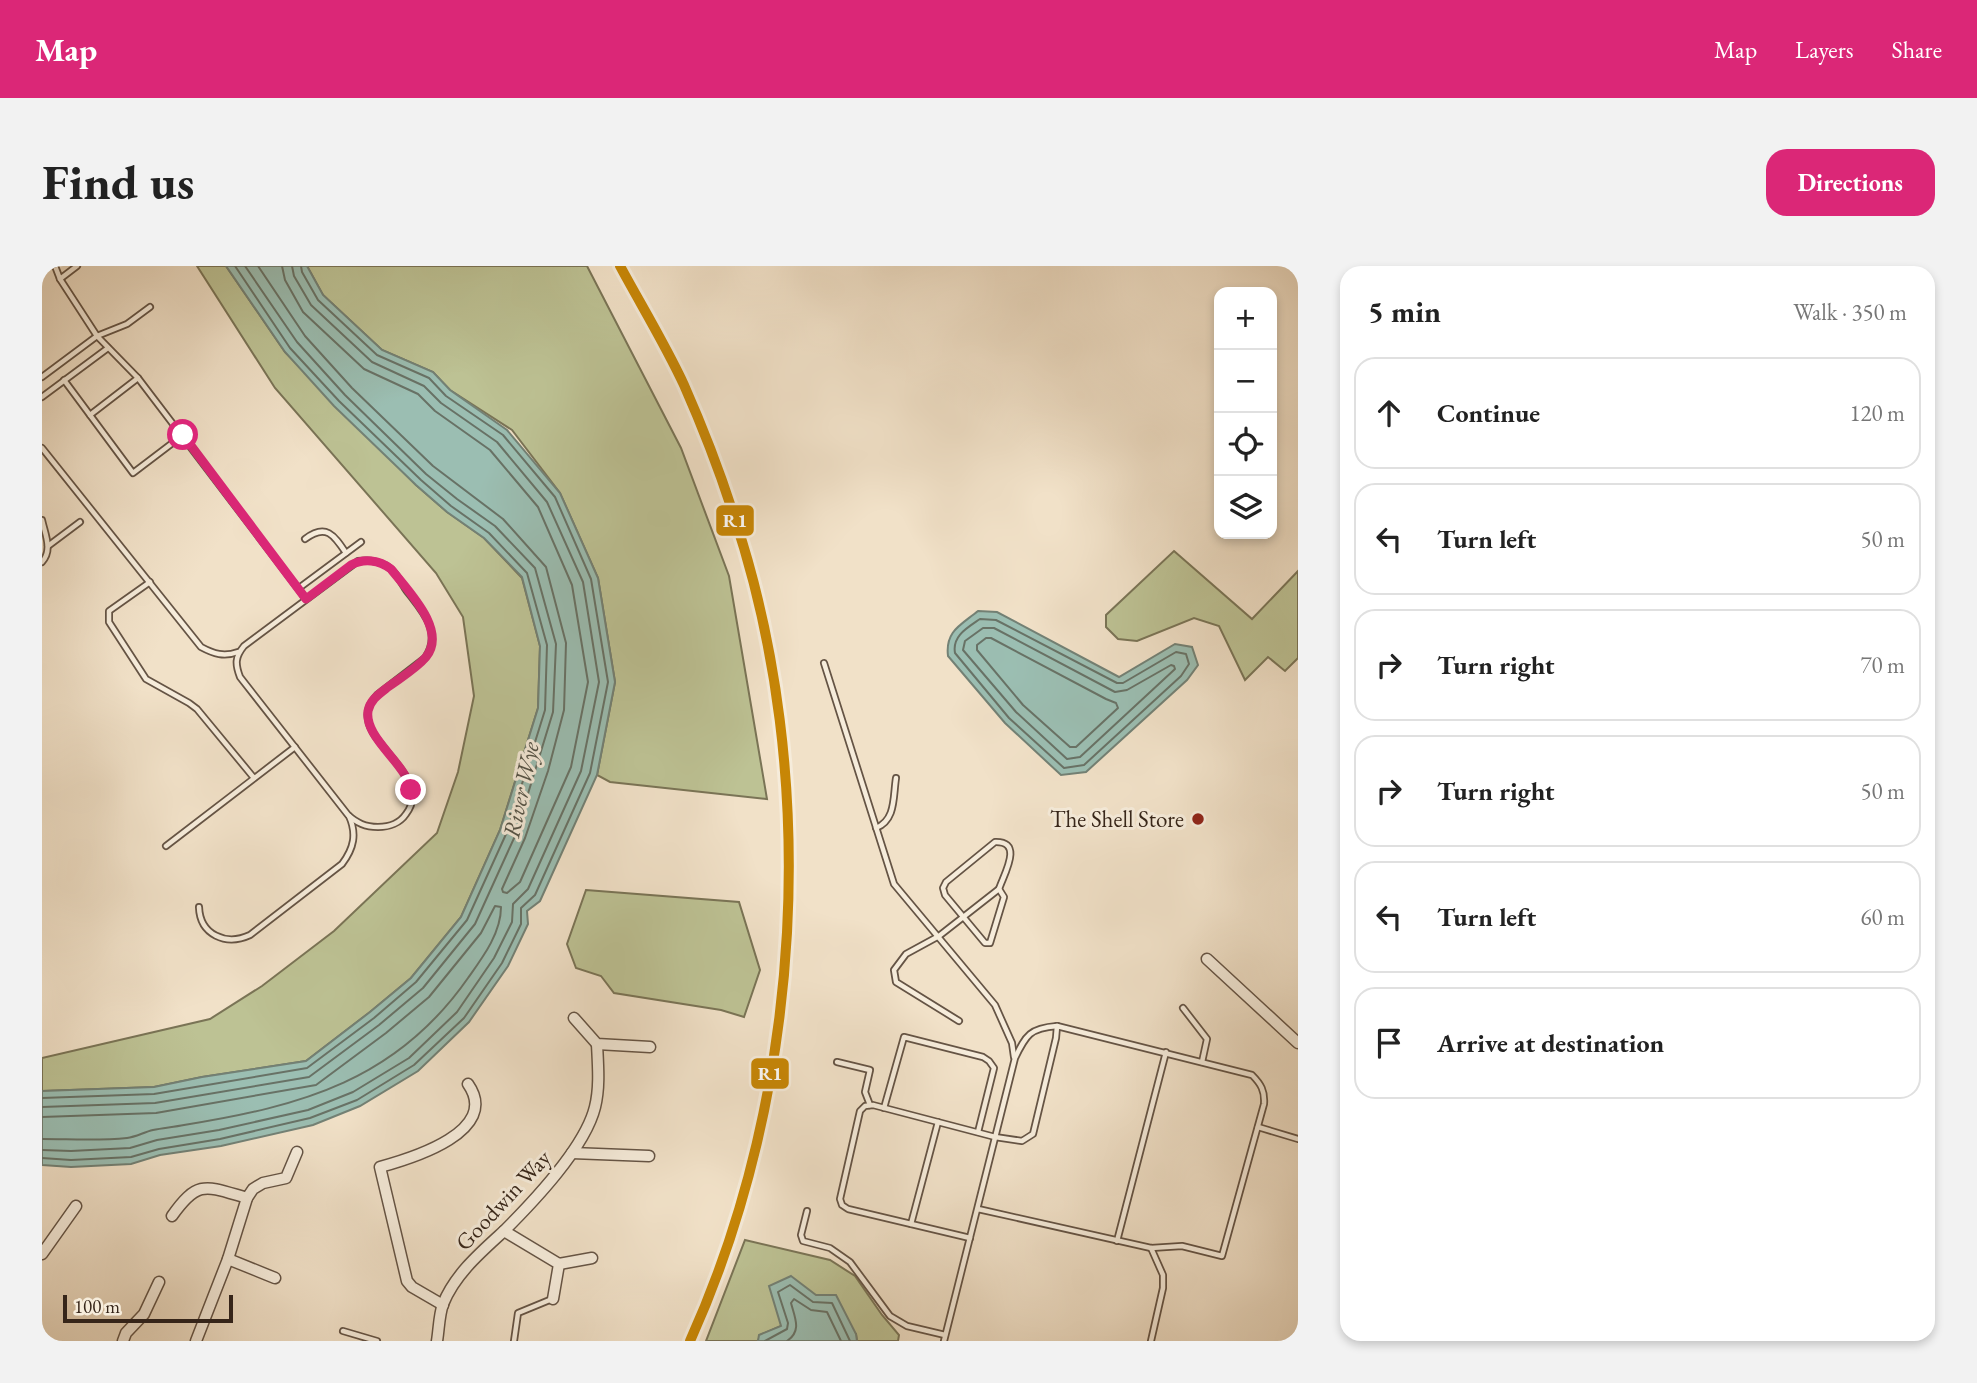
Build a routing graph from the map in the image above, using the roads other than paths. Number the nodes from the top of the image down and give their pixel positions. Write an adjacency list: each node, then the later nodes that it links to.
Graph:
1 (55, 266): 3 (lane)
2 (77, 266): 3 (lane)
3 (60, 279): 5 (lane)
4 (150, 307): 5 (lane)
5 (97, 336): 6 (lane); 7 (lane)
6 (108, 348): 8 (lane); 9 (lane)
7 (42, 377)
8 (138, 378): 11 (lane); 12 (lane)
9 (64, 380): 10 (lane); 11 (lane)
10 (42, 397)
11 (90, 415): 12 (lane)
12 (183, 435): 22 (lane)
13 (42, 448): 21 (lane)
14 (42, 520): 18 (lane)
15 (80, 522): 18 (lane)
16 (304, 538): 19 (lane)
17 (361, 541): 19 (lane)
18 (48, 546): 20 (lane)
19 (346, 553): 22 (lane)
20 (42, 562)
21 (150, 582): 24 (lane); 27 (lane)
22 (299, 588): 23 (lane)
23 (306, 599): 24 (lane); 29 (lane)
24 (239, 652): 26 (lane)
25 (824, 663): 30 (lane)
26 (295, 747): 27 (lane); 29 (lane)
27 (254, 778): 31 (lane)
28 (896, 778): 30 (lane)
29 (348, 815): 33 (lane)
30 (876, 828): 35 (lane)
31 (166, 846)
32 (999, 889): 34 (lane); 34 (lane); 34 (lane)
33 (199, 907)
34 (964, 917): 35 (lane)
35 (939, 936): 39 (lane); 45 (lane)
36 (1207, 959): 41 (street)
37 (1183, 1008): 47 (lane)
38 (574, 1018): 42 (street)
39 (959, 1021)
40 (1057, 1026): 44 (lane); 45 (lane); 54 (lane)
41 (1298, 1042)
42 (597, 1044): 43 (street); 57 (street, Goodwin Way)
43 (650, 1047)
44 (1166, 1052): 47 (lane); 67 (lane)
45 (1015, 1058): 54 (lane)
46 (837, 1062): 49 (lane)
47 (1202, 1062): 52 (lane)
48 (468, 1084): 76 (street)
49 (870, 1105): 50 (lane); 64 (lane)
50 (884, 1108): 51 (lane); 53 (lane)
51 (938, 1122): 53 (lane); 64 (lane)
52 (1258, 1127): 55 (lane); 68 (lane)
53 (978, 1132): 54 (lane)
54 (995, 1137): 61 (lane)
55 (1298, 1139)
56 (297, 1152): 59 (street)
57 (572, 1153): 58 (street); 65 (street, Goodwin Way)
58 (649, 1156)
59 (247, 1198): 63 (street); 71 (street)
60 (76, 1206): 69 (street)
61 (978, 1209): 66 (lane); 67 (lane)
62 (807, 1211): 78 (lane)
63 (172, 1216)
64 (911, 1224): 66 (lane)
65 (504, 1231): 72 (street); 76 (street, Goodwin Way)
66 (970, 1238): 78 (lane)
67 (1118, 1241): 68 (lane)
68 (1151, 1248): 84 (lane)
69 (42, 1254)
70 (593, 1258): 72 (street)
71 (228, 1259): 73 (street); 80 (street)
72 (559, 1264): 75 (street)
73 (275, 1278)
74 (159, 1282): 79 (street)
75 (552, 1298): 83 (lane)
76 (443, 1305): 82 (street, Goodwin Way)
77 (343, 1331): 81 (lane)
78 (944, 1338)
79 (122, 1341)
80 (196, 1341)
81 (377, 1341)
82 (437, 1341)
83 (514, 1341)
84 (1151, 1341)

